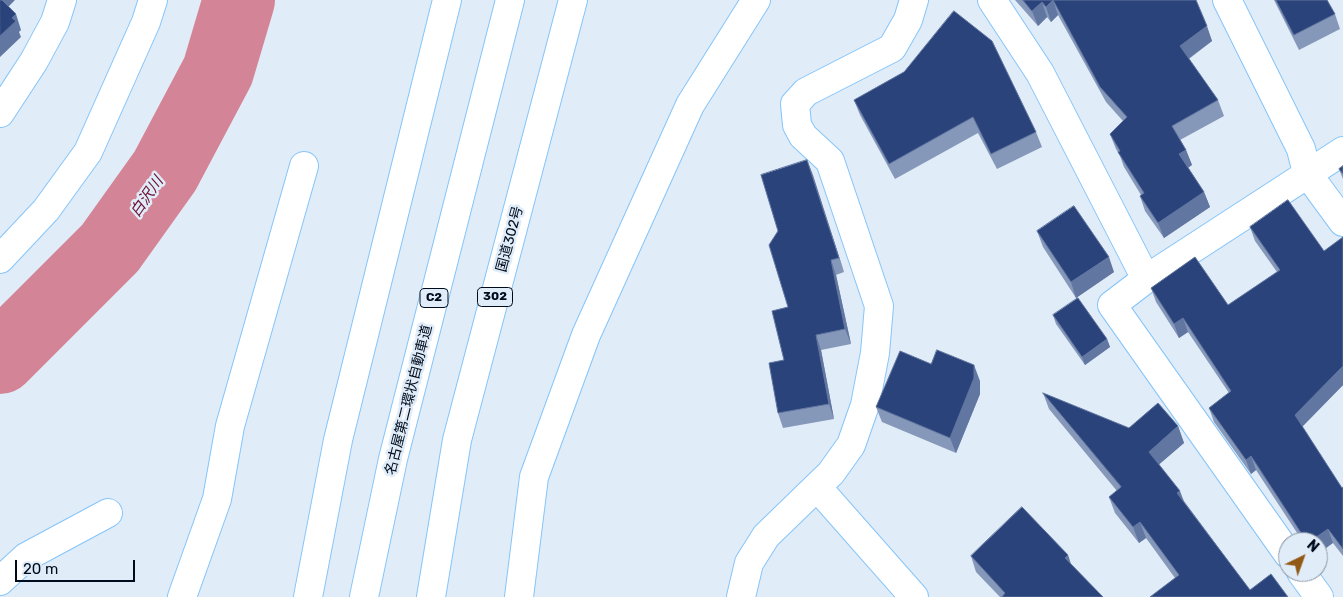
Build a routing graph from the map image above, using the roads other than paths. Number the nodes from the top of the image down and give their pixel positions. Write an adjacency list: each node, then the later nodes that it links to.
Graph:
1 (62, 0): 10 (main road)
2 (153, 0): 15 (main road)
3 (447, 0): 23 (main road)
4 (510, 0): 24 (main road, 名古屋第二環状自動車道 / C2)
5 (573, 0): 25 (main road, 国道302号 / 302)
6 (756, 0): 26 (main road)
7 (914, 0): 17 (main road)
8 (992, 0): 16 (main road)
9 (1227, 0): 13 (main road)
10 (0, 113)
11 (1343, 151): 13 (main road)
12 (304, 166): 22 (main road)
13 (1307, 174): 14 (main road); 16 (main road)
14 (1343, 222)
15 (0, 259)
16 (1146, 279): 19 (main road)
17 (817, 487): 27 (main road); 28 (main road)
18 (108, 513): 20 (main road)
19 (1278, 540)
20 (0, 581)
21 (1308, 582): 29 (main road)
22 (182, 597)
23 (308, 597)
24 (364, 597)
25 (431, 597)
26 (519, 597)
27 (741, 597)
28 (914, 597)
29 (1319, 597)

